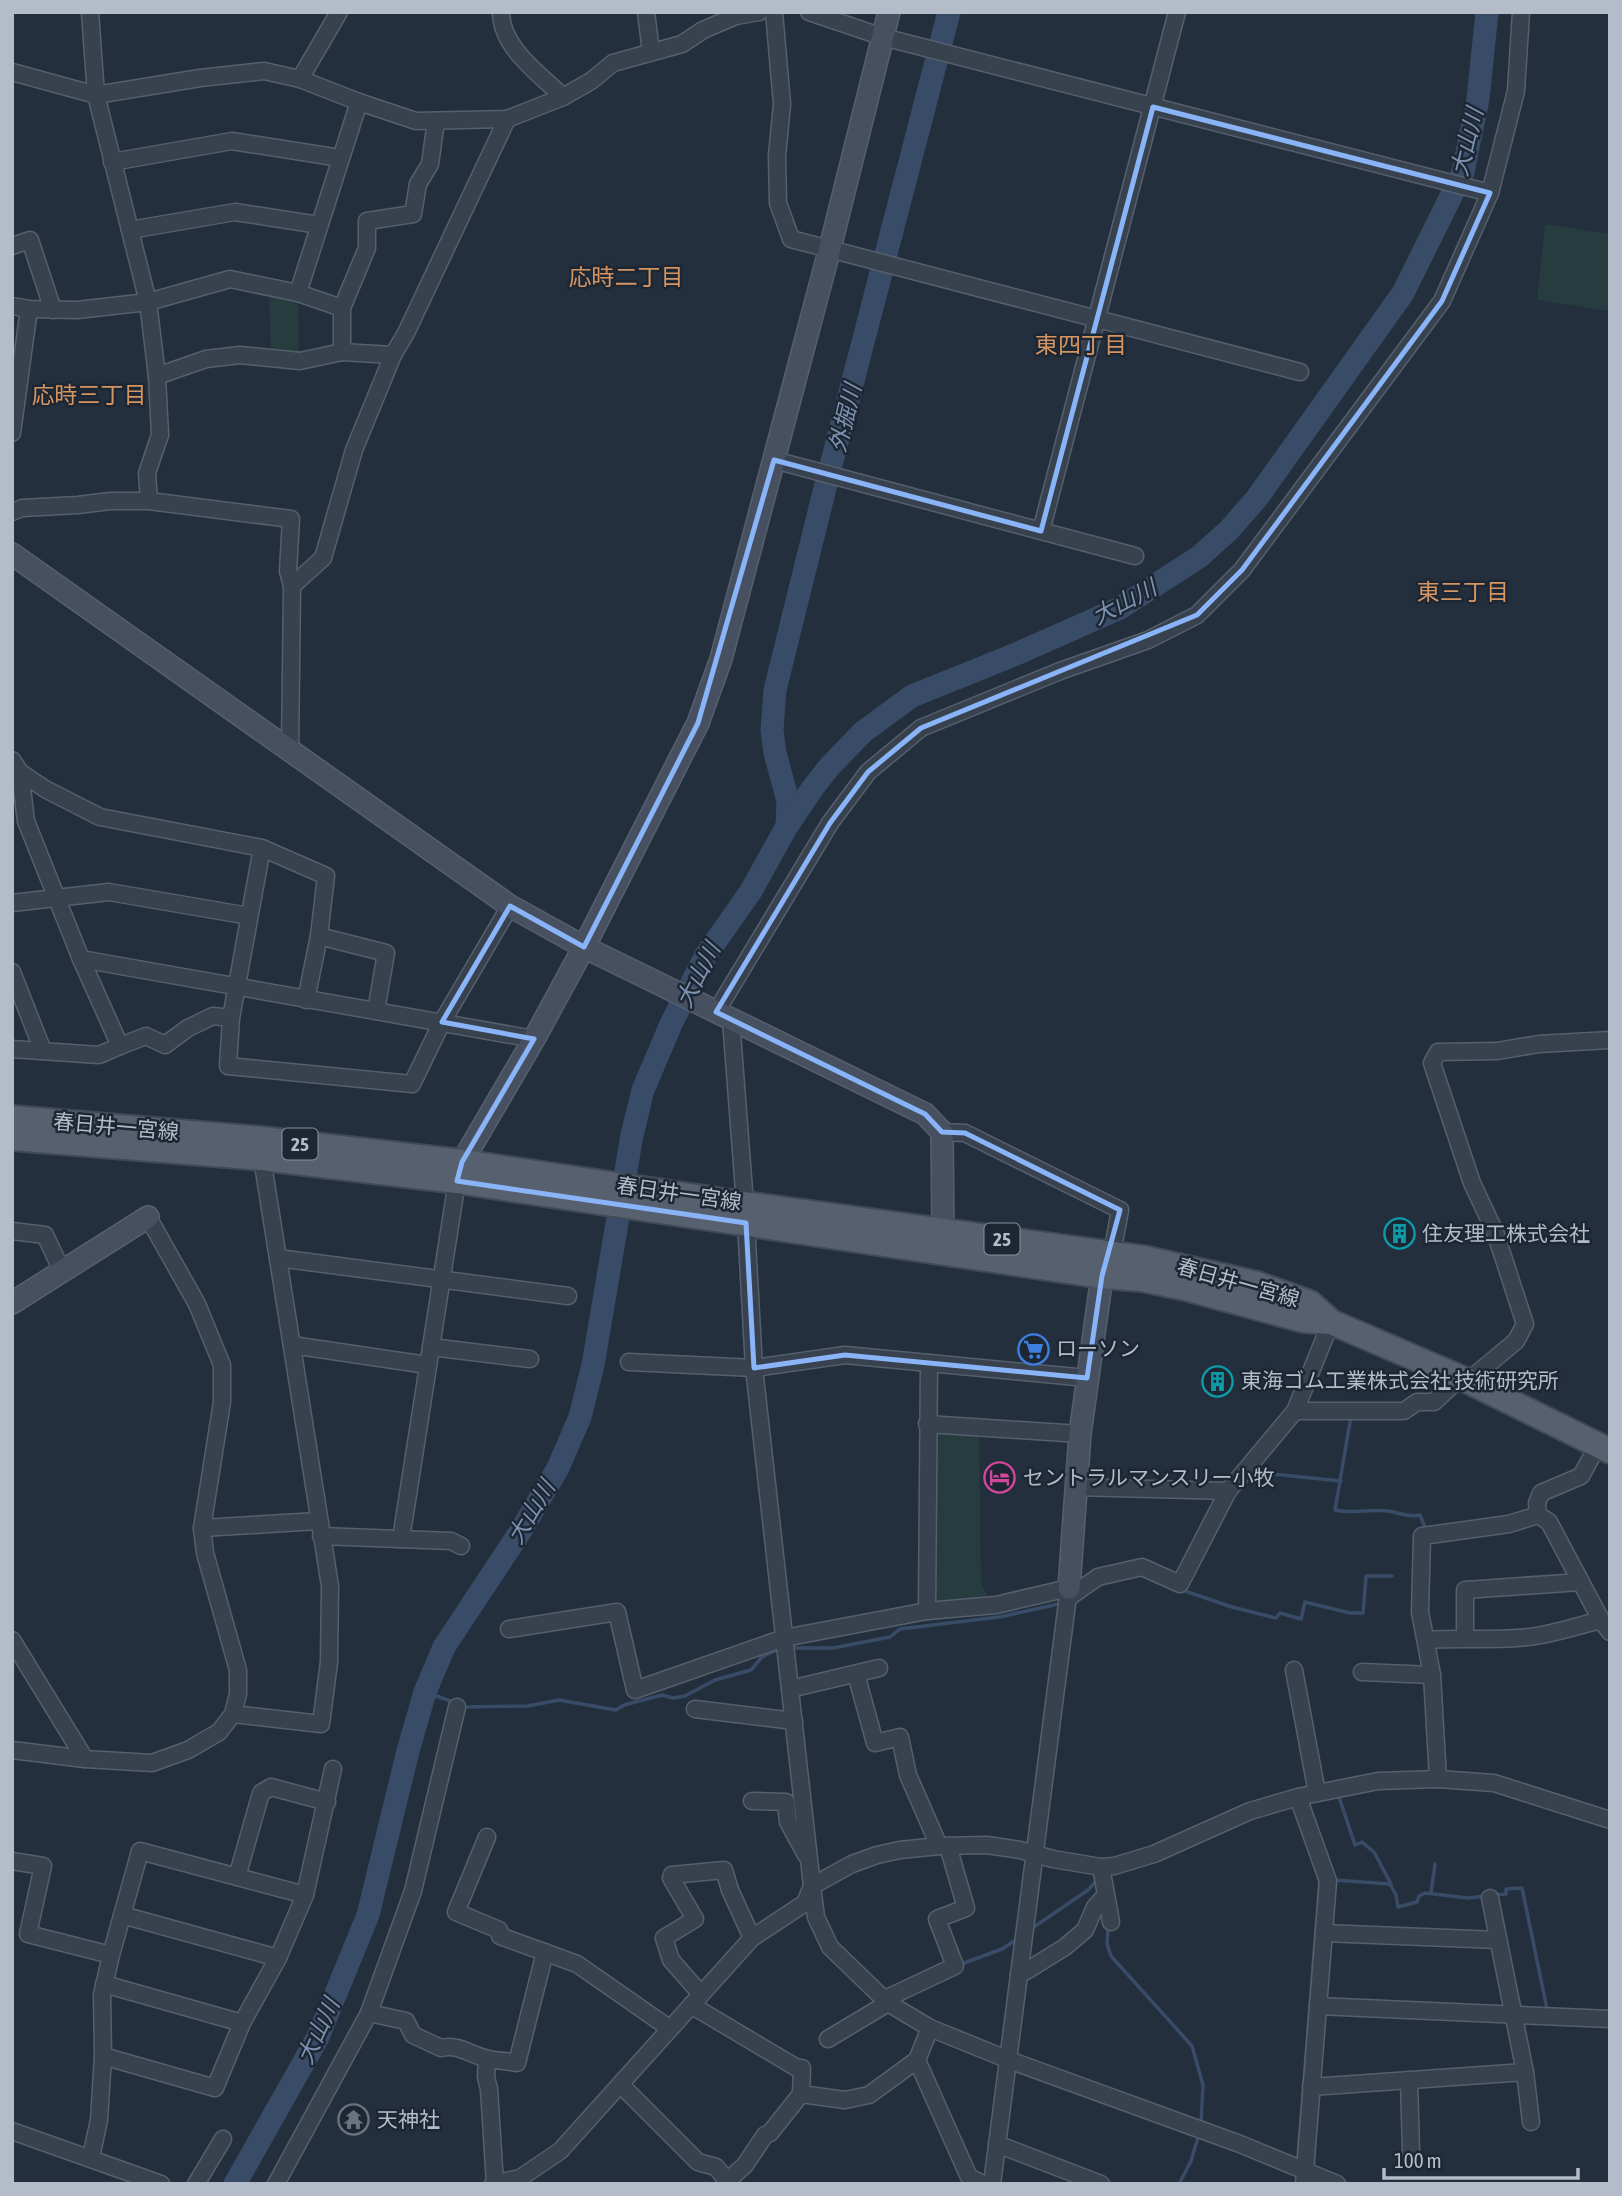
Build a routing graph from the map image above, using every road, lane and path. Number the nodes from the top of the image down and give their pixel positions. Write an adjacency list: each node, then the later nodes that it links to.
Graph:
1 (90, 12): 15 (street)
2 (339, 12): 14 (street)
3 (501, 12): 16 (street)
4 (646, 12): 12 (street)
5 (759, 12): 12 (street)
6 (774, 12): 27 (street)
7 (809, 12): 11 (street)
8 (889, 12): 11 (street)
9 (1177, 12): 18 (street)
10 (1521, 12): 23 (street)
11 (883, 37): 18 (street); 27 (street)
12 (651, 52): 16 (street)
13 (12, 72): 15 (street)
14 (300, 79): 15 (street); 17 (street)
15 (96, 95): 22 (street)
16 (563, 97): 19 (street)
17 (359, 102): 20 (street); 21 (street)
18 (1153, 107): 23 (street); 33 (street)
19 (507, 119): 20 (street); 35 (street)
20 (436, 121): 31 (street)
21 (340, 158): 22 (street); 24 (street)
22 (112, 162): 25 (street)
23 (1490, 193): 61 (street)
24 (319, 225): 25 (street); 28 (street)
25 (130, 230): 29 (street)
26 (12, 246): 32 (street)
27 (830, 248): 33 (street); 40 (street)
28 (298, 293): 29 (street); 31 (street)
29 (148, 302): 32 (street); 37 (street)
30 (20, 307): 32 (street); 38 (street)
31 (342, 308): 34 (street)
32 (53, 310)
33 (1097, 319): 36 (street); 43 (street)
34 (342, 352): 35 (street); 37 (street)
35 (393, 355): 46 (street)
36 (1300, 372)
37 (157, 376): 41 (street)
38 (15, 407): 39 (street)
39 (12, 432)
40 (774, 460): 43 (street); 55 (street)
41 (149, 501): 42 (street); 46 (street)
42 (12, 512)
43 (1041, 531): 45 (street)
44 (12, 554): 47 (street)
45 (1135, 556)
46 (292, 586): 47 (street)
47 (290, 752): 52 (street)
48 (16, 766): 49 (street); 50 (street)
49 (262, 848): 53 (street); 54 (street)
50 (57, 898): 51 (street); 53 (street); 56 (street)
51 (12, 903)
52 (510, 906): 55 (street); 63 (street)
53 (249, 916): 58 (street)
54 (319, 936): 59 (street); 60 (street)
55 (584, 947): 61 (street); 64 (street)
56 (80, 959): 58 (street); 66 (street)
57 (12, 972): 68 (street)
58 (236, 988): 59 (street); 62 (street)
59 (306, 1000): 60 (street)
60 (376, 1011): 63 (street)
61 (718, 1013): 70 (street); 74 (street)
62 (231, 1018): 63 (street); 66 (street)
63 (442, 1022): 64 (street)
64 (534, 1039): 73 (street)
65 (1610, 1040): 93 (street)
66 (120, 1046): 68 (street)
67 (12, 1049): 68 (street)
68 (43, 1051)
69 (12, 1118): 73 (main road, 春日井一宮線 / 25)
70 (942, 1132): 77 (street); 79 (street)
71 (12, 1138): 72 (main road, 春日井一宮線 / 25)
72 (262, 1158): 73 (main road, 春日井一宮線 / 25); 78 (street)
73 (460, 1171): 74 (main road, 春日井一宮線 / 25); 81 (street)
74 (745, 1214): 77 (main road, 春日井一宮線 / 25); 79 (main road, 春日井一宮線 / 25); 91 (street)
75 (148, 1217): 80 (street); 101 (street)
76 (12, 1231): 80 (street)
77 (943, 1231): 79 (main road, 春日井一宮線 / 25)
78 (278, 1258): 81 (street); 85 (street)
79 (1107, 1265): 84 (main road, 春日井一宮線 / 25); 92 (street)
80 (62, 1271): 83 (street)
81 (441, 1279): 82 (street); 86 (street)
82 (568, 1296)
83 (12, 1303)
84 (1331, 1322): 93 (main road, 春日井一宮線 / 25); 94 (street)
85 (292, 1345): 90 (street); 102 (street)
86 (431, 1346): 87 (street); 90 (street)
87 (530, 1359)
88 (629, 1362): 91 (street)
89 (929, 1363): 91 (street); 92 (street); 95 (street)
90 (428, 1365): 103 (street)
91 (754, 1368): 111 (street)
92 (1087, 1378): 96 (street)
93 (1464, 1379): 94 (street); 97 (main road, 春日井一宮線 / 25)
94 (1294, 1412): 99 (street)
95 (927, 1424): 96 (street); 107 (street)
96 (1080, 1434): 98 (street)
97 (1604, 1448): 100 (street)
98 (1075, 1487): 99 (street); 106 (street)
99 (1227, 1492): 106 (street)
100 (1538, 1514): 105 (street); 113 (street)
101 (202, 1528): 102 (street); 122 (street)
102 (320, 1529): 103 (street); 122 (street)
103 (401, 1539): 104 (street)
104 (461, 1546)
105 (1580, 1582): 108 (street); 110 (street)
106 (1069, 1593): 107 (street); 135 (street)
107 (927, 1611): 111 (street)
108 (1605, 1626): 110 (street)
109 (509, 1629): 111 (street)
110 (1465, 1637): 113 (street)
111 (784, 1638): 119 (street)
112 (12, 1640): 125 (street)
113 (1426, 1640): 118 (street)
114 (879, 1668): 117 (street)
115 (1294, 1670): 128 (street)
116 (1362, 1672): 118 (street)
117 (856, 1674): 119 (street); 134 (street)
118 (1432, 1675): 127 (street)
119 (790, 1689): 123 (street)
120 (457, 1707): 157 (street)
121 (695, 1709): 123 (street)
122 (233, 1714): 125 (street)
123 (794, 1721): 136 (street)
124 (12, 1750): 125 (street)
125 (85, 1759)
126 (332, 1769): 131 (street)
127 (1438, 1779): 128 (street); 132 (street)
128 (1317, 1793): 129 (street)
129 (1298, 1797): 138 (street); 146 (street)
130 (752, 1801): 136 (street)
131 (327, 1802): 139 (street); 141 (street)
132 (1610, 1820)
133 (487, 1837): 149 (street)
134 (943, 1846): 135 (street); 140 (street); 155 (street)
135 (1035, 1854): 138 (street); 152 (street)
136 (809, 1860): 140 (street)
137 (12, 1861): 150 (street)
138 (1101, 1867): 142 (street)
139 (237, 1877): 141 (street); 144 (street)
140 (812, 1886): 147 (street); 155 (street)
141 (305, 1895): 151 (street)
142 (1105, 1896): 145 (street); 152 (street)
143 (1490, 1898): 148 (street)
144 (122, 1915): 150 (street); 151 (street)
145 (1111, 1922)
146 (1324, 1933): 148 (street); 156 (street)
147 (752, 1938): 154 (street); 154 (street)
148 (1498, 1940): 158 (street)
149 (545, 1952): 161 (street); 165 (street)
150 (111, 1955): 153 (street)
151 (278, 1958): 160 (street)
152 (1019, 1973): 167 (street)
153 (104, 1984): 160 (street); 164 (street)
154 (696, 1999): 161 (street); 172 (street)
155 (886, 2001): 162 (street); 163 (street)
156 (1318, 2006): 158 (street); 171 (street)
157 (369, 2013): 165 (street); 184 (street)
158 (1513, 2015): 159 (street); 168 (street)
159 (1610, 2019)
160 (242, 2023): 164 (street)
161 (669, 2028): 170 (street)
162 (930, 2028): 166 (street); 167 (street)
163 (828, 2039)
164 (103, 2056): 178 (street)
165 (487, 2059): 185 (street)
166 (917, 2060): 172 (street); 186 (street)
167 (1009, 2060): 176 (street); 179 (street)
168 (1525, 2073): 169 (street); 173 (street)
169 (1409, 2080): 171 (street); 177 (street)
170 (621, 2085): 180 (street); 181 (street)
171 (1311, 2087): 179 (street)
172 (801, 2094): 181 (street)
173 (1531, 2122)
174 (12, 2131): 178 (street)
175 (223, 2139): 183 (street)
176 (997, 2144): 187 (street); 188 (street)
177 (1411, 2152)
178 (91, 2157): 182 (street)
179 (1304, 2178): 189 (street)
180 (521, 2181): 185 (street)
181 (726, 2182)
182 (161, 2184)
183 (196, 2184)
184 (276, 2184)
185 (494, 2184)
186 (983, 2184)
187 (992, 2184)
188 (1101, 2184)
189 (1336, 2184)

